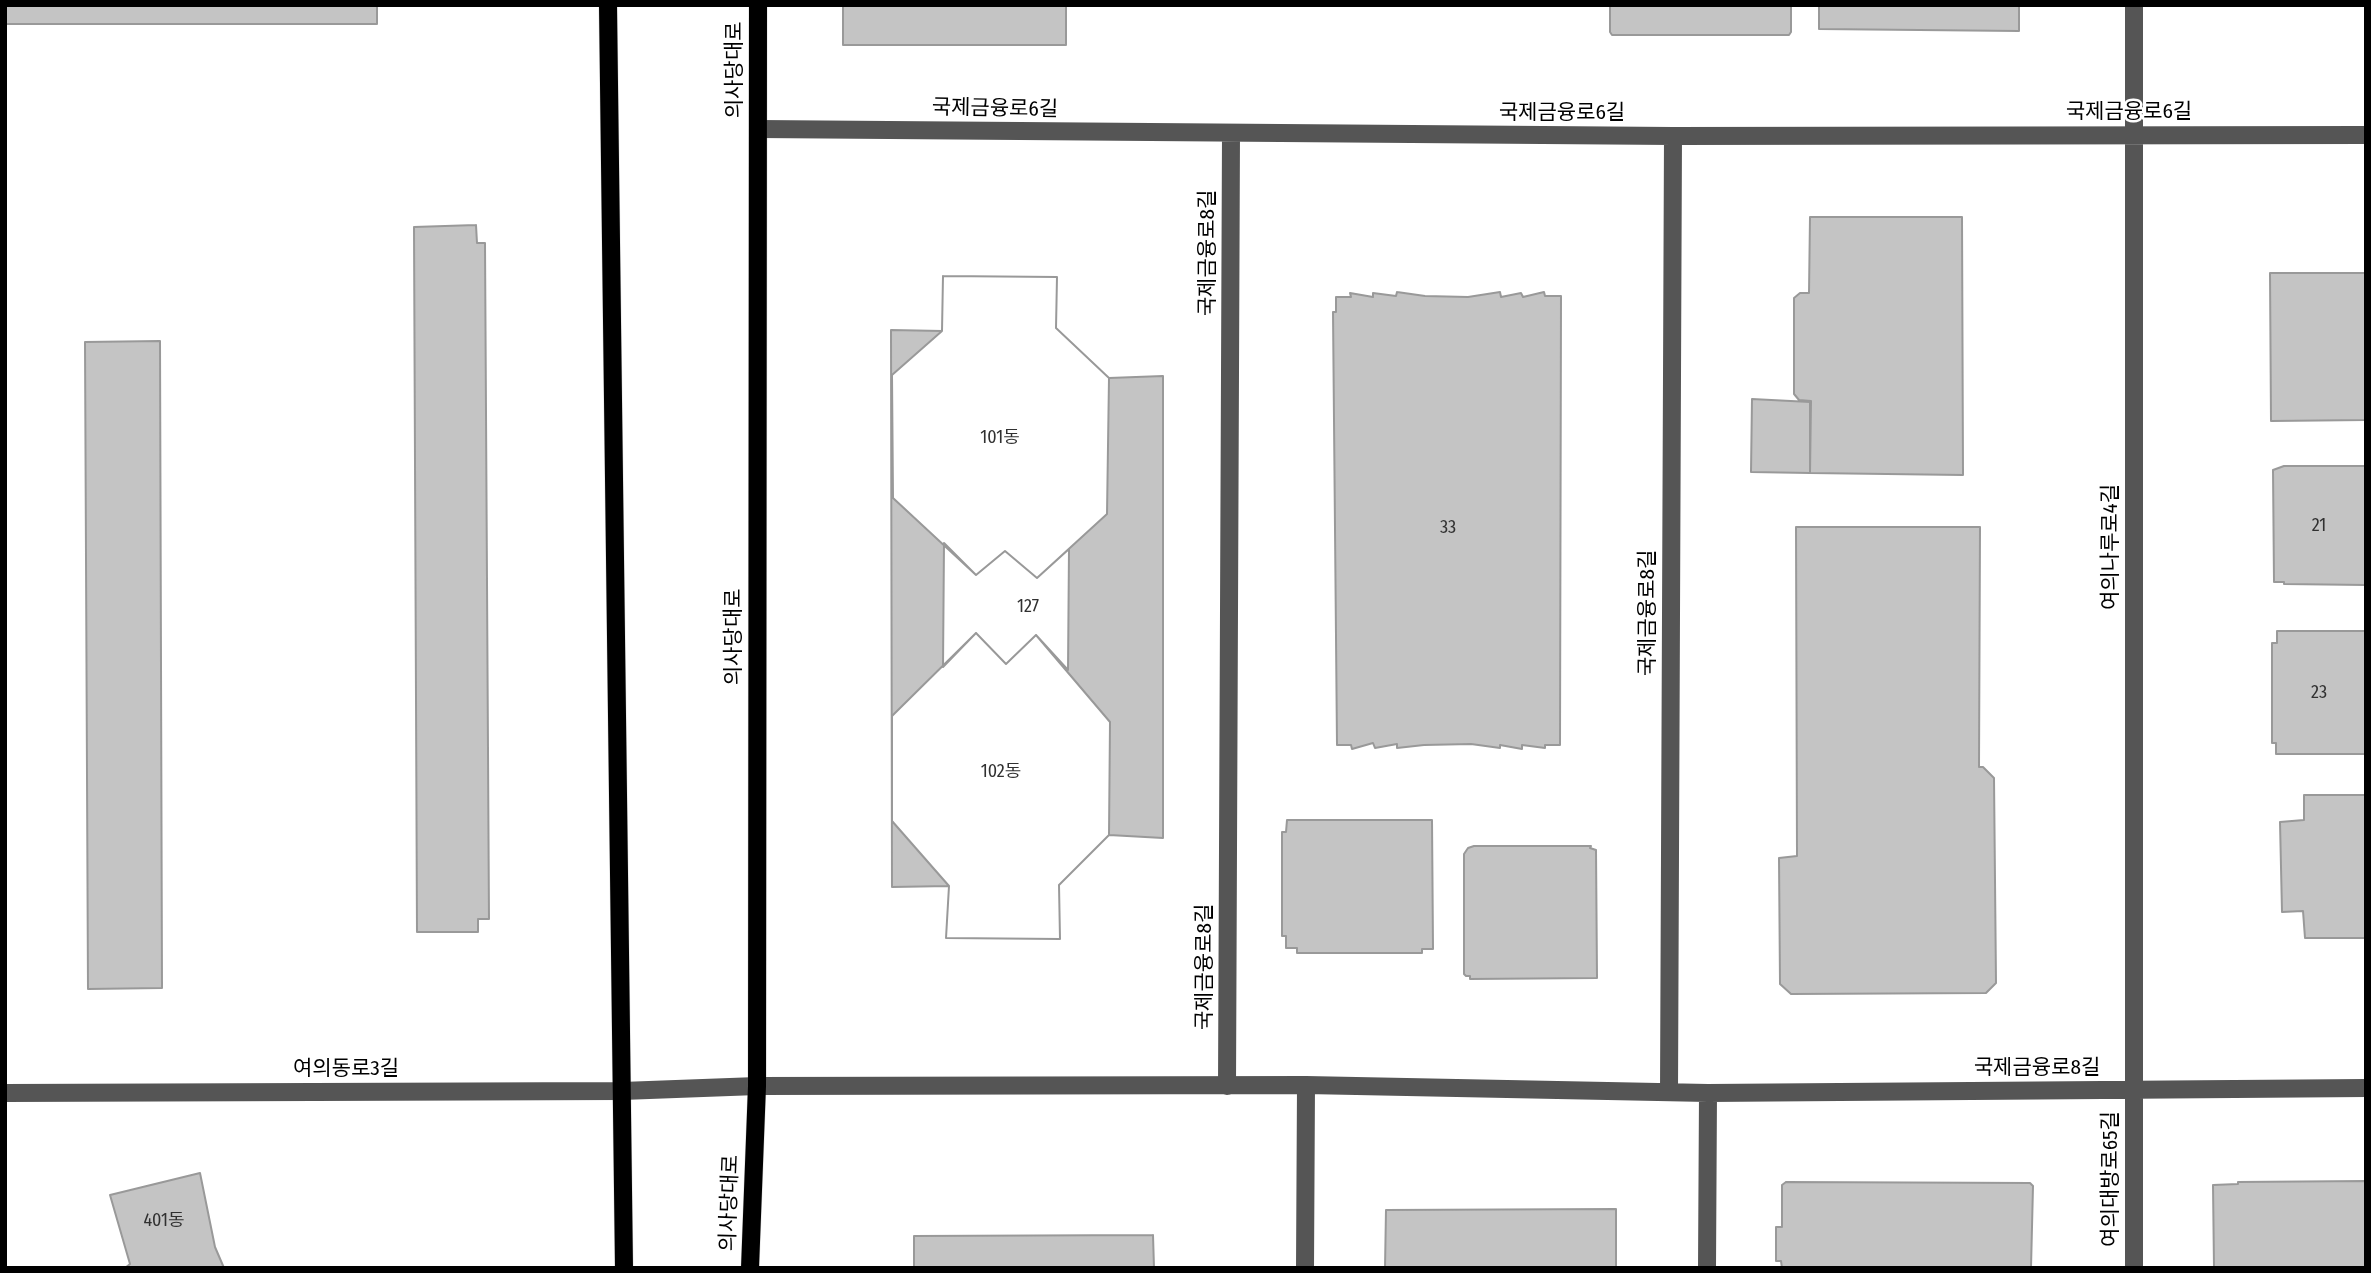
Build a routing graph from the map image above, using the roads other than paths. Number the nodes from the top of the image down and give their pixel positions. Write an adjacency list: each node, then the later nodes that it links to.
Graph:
1 (608, 5): 16 (main road)
2 (758, 5): 4 (main road, 의사당대로)
3 (2134, 5): 6 (street, 여의나루로4길)
4 (758, 129): 5 (street, 국제금융로6길); 10 (main road, 의사당대로)
5 (1231, 134): 8 (street, 국제금융로6길); 11 (street, 국제금융로8길)
6 (2134, 134): 7 (street, 국제금융로6길); 8 (street, 국제금융로6길); 15 (street, 여의나루로4길)
7 (2366, 135)
8 (1673, 136): 14 (street, 국제금융로8길)
9 (1306, 1085): 11 (street, 국제금융로8길); 14 (street, 국제금융로8길); 21 (street)
10 (757, 1086): 11 (street, 국제금융로8길); 13 (street, 국제금융로8길); 20 (main road, 의사당대로)
11 (1227, 1086)
12 (2366, 1088): 15 (street, 국제금융로8길)
13 (687, 1089): 16 (street, 여의동로3길)
14 (1669, 1090): 18 (street, 국제금융로8길)
15 (2134, 1090): 18 (street, 국제금융로8길); 23 (street, 여의대방로65길)
16 (622, 1091): 17 (street, 여의동로3길); 19 (main road)
17 (5, 1093)
18 (1708, 1093): 22 (street)
19 (625, 1268)
20 (750, 1268)
21 (1305, 1268)
22 (1707, 1268)
23 (2134, 1268)

